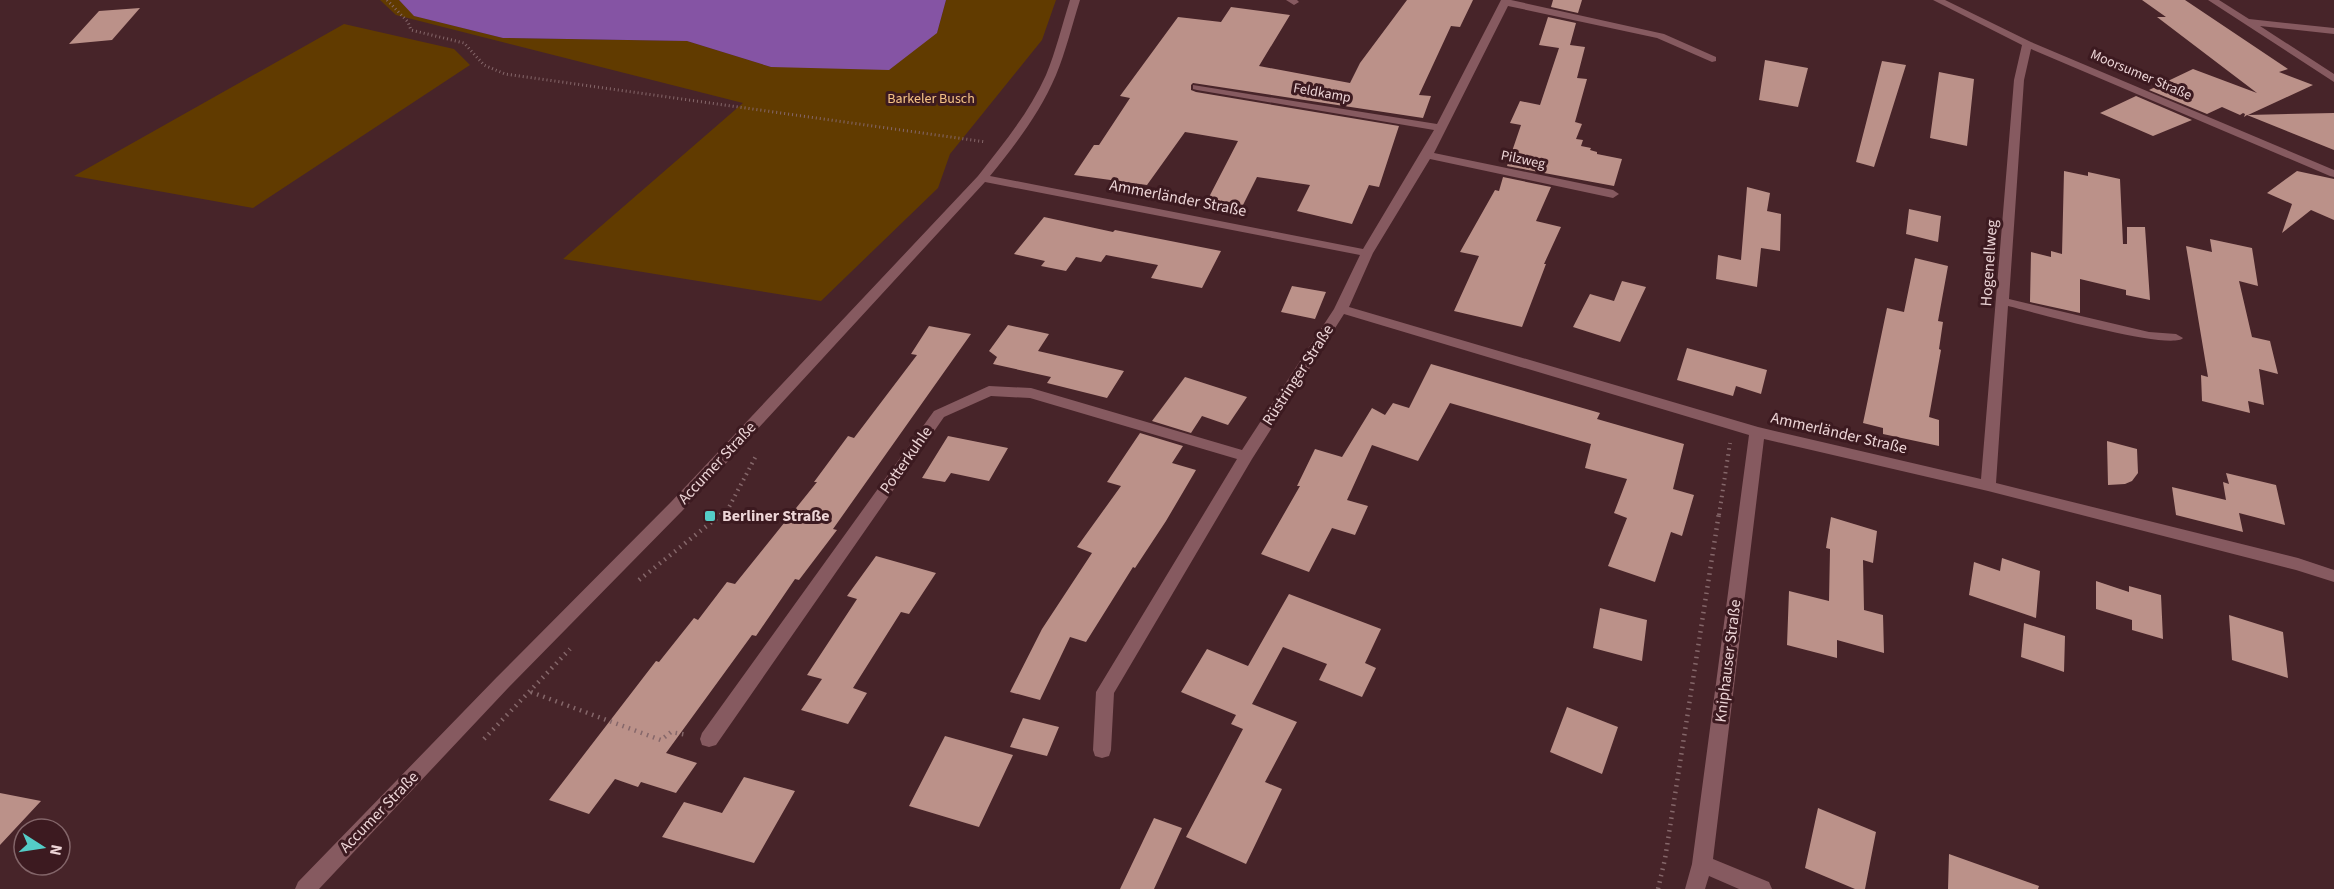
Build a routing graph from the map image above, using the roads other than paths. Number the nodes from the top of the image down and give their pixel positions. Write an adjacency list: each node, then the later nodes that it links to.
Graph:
1 (1075, 0): 14 (street, Accumer Straße)
2 (1938, 0): 7 (street, Moorsumer Straße)
3 (2213, 0): 5 (street)
4 (1505, 1): 8 (street); 11 (street, Rüstringer Straße)
5 (2246, 21): 6 (street); 9 (street)
6 (2334, 31)
7 (2027, 44): 13 (street, Moorsumer Straße); 17 (street, Hogenellweg)
8 (1712, 59)
9 (2334, 79)
10 (1197, 87): 11 (street, Feldkamp)
11 (1441, 128): 12 (street, Rüstringer Straße)
12 (1427, 155): 15 (street, Pilzweg); 16 (street, Rüstringer Straße)
13 (2334, 174)
14 (982, 178): 16 (street, Ammerländer Straße); 27 (street, Accumer Straße)
15 (1613, 194)
16 (1367, 253): 18 (street, Rüstringer Straße)
17 (2002, 301): 19 (street); 22 (street, Hogenellweg)
18 (1341, 309): 20 (street, Ammerländer Straße); 21 (street, Rüstringer Straße)
19 (2176, 338)
20 (1757, 432): 22 (street, Ammerländer Straße); 26 (street, Kniphauser Straße)
21 (1246, 456): 24 (street, Potterkuhle); 25 (street, Rüstringer Straße)
22 (1988, 486): 23 (street, Ammerländer Straße)
23 (2334, 576)
24 (709, 740)
25 (1102, 750)
26 (1702, 864): 28 (street, Kniphauser Straße); 29 (street)
27 (305, 889)
28 (1695, 889)
29 (1762, 889)

